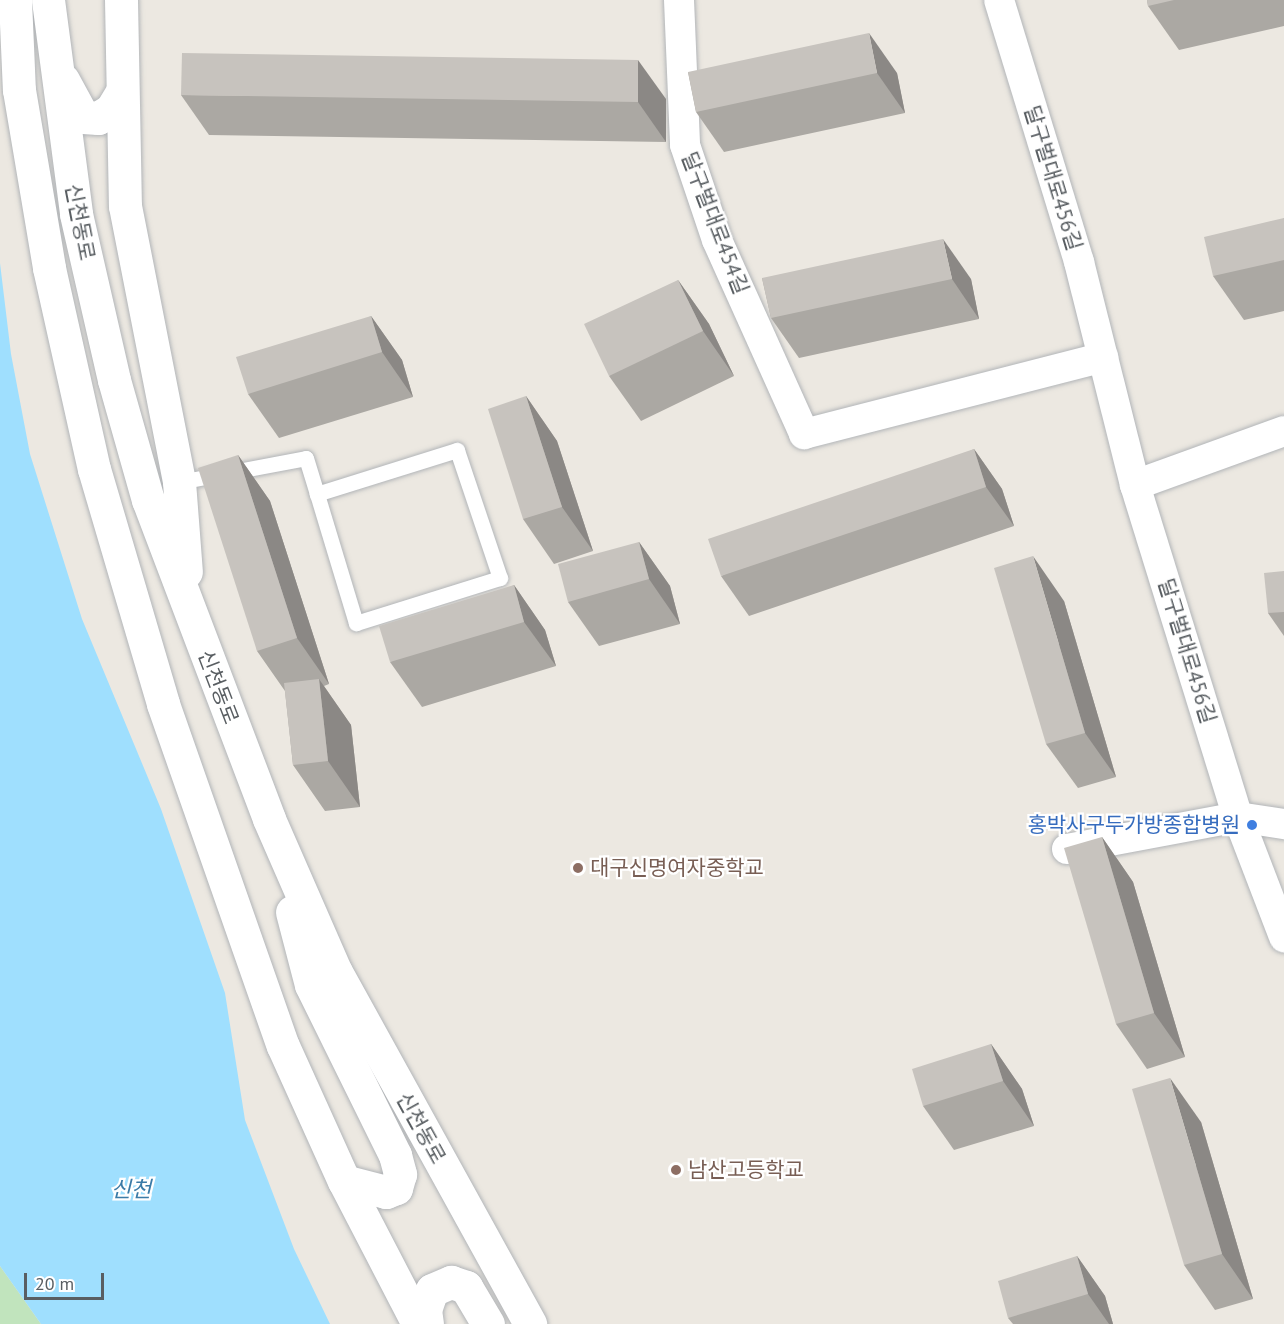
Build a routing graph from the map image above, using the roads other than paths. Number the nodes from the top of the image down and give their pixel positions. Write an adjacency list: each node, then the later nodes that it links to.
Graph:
1 (15, 0): 19 (main road, 신천동로)
2 (48, 0): 6 (main road, 신천동로)
3 (121, 0): 7 (main road)
4 (679, 0): 8 (street, 달구벌대로454길)
5 (999, 0): 8 (street, 달구벌대로456길)
6 (54, 57): 7 (main road); 13 (main road, 신천동로)
7 (122, 92): 10 (main road)
8 (1103, 357): 11 (street, 달구벌대로456길)
9 (1284, 431): 11 (street)
10 (179, 482): 12 (lane); 13 (main road)
11 (1135, 485): 14 (street, 달구벌대로456길)
12 (317, 494): 12 (lane)
13 (189, 610): 15 (main road, 신천동로)
14 (1238, 817): 16 (street); 17 (street); 18 (street, 달구벌대로456길)
15 (269, 819): 19 (main road); 23 (main road, 신천동로)
16 (1284, 824)
17 (1067, 849)
18 (1284, 937)
19 (344, 1181): 20 (main road, 신천동로)
20 (418, 1324)
21 (428, 1324): 22 (main road)
22 (488, 1324)
23 (530, 1324)

